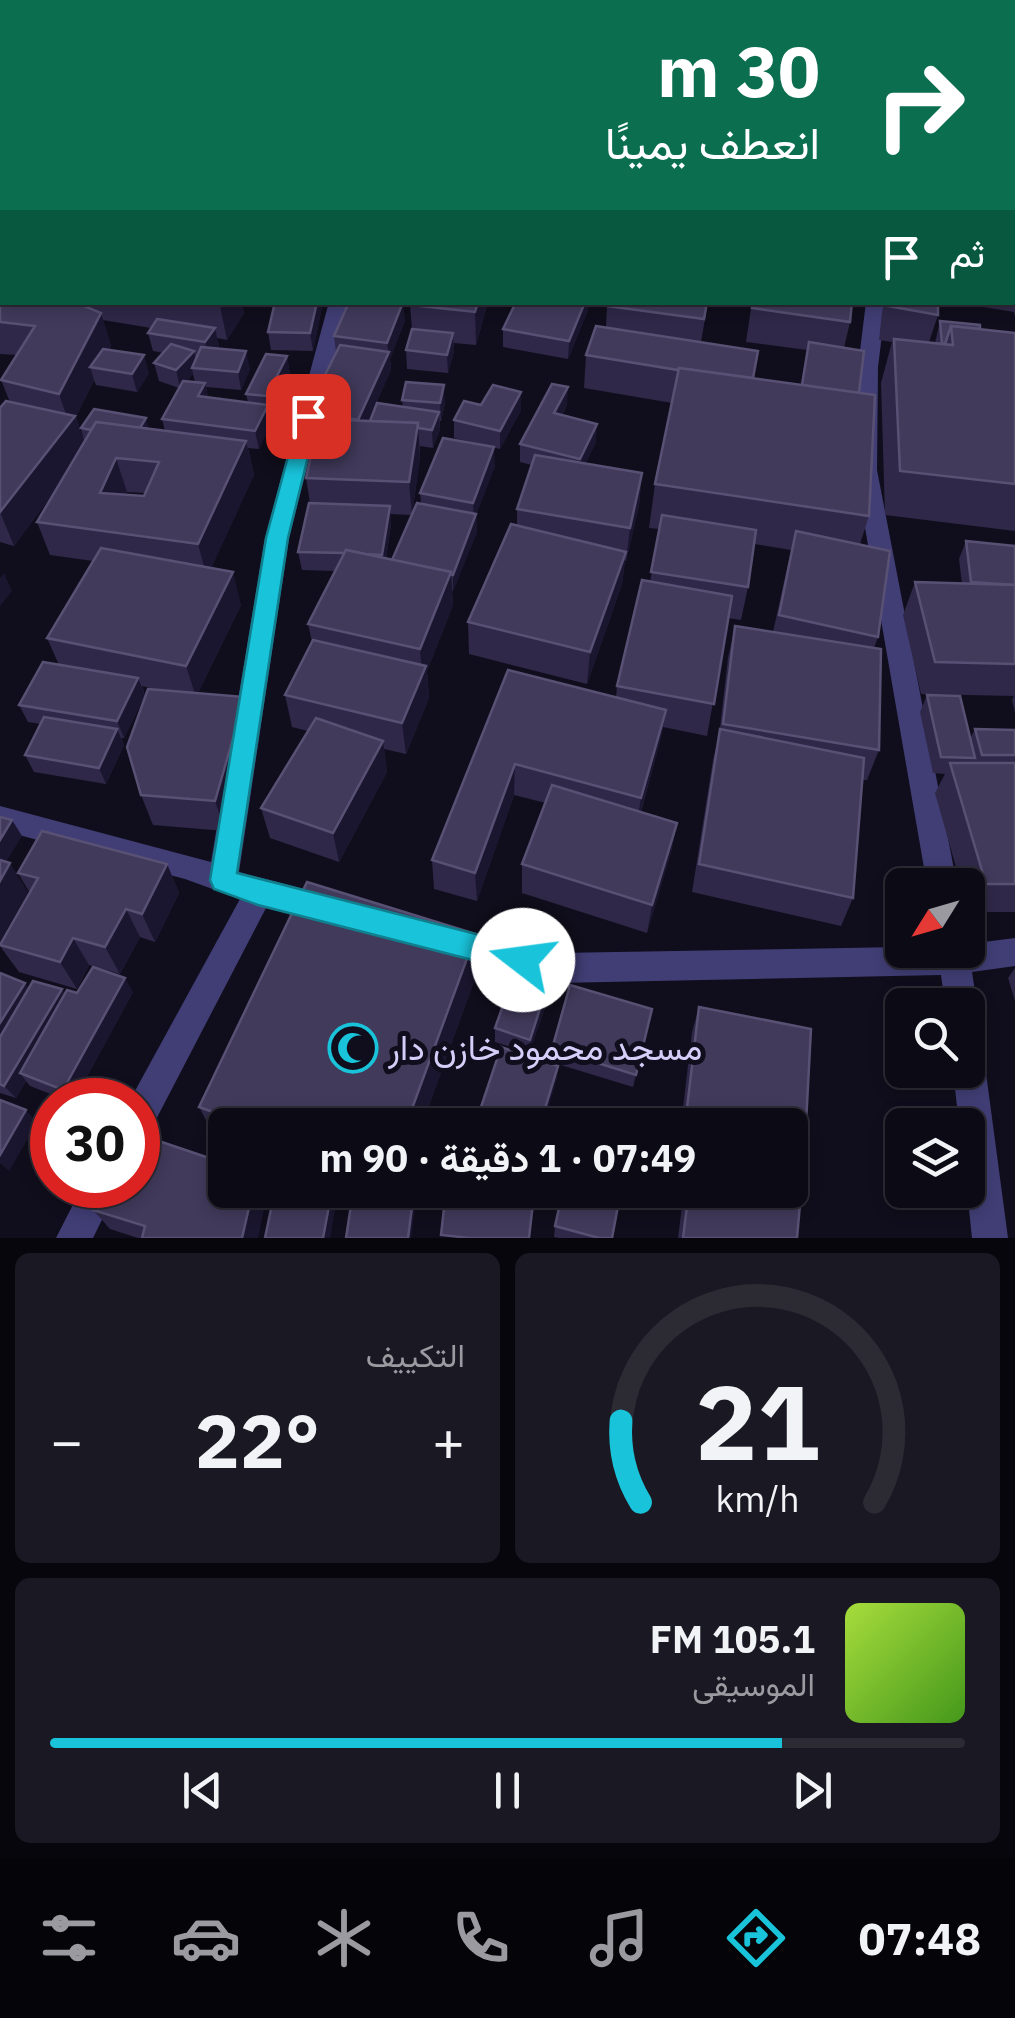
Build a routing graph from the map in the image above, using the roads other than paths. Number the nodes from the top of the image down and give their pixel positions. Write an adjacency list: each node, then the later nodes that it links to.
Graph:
1 (338, 305): 5 (street)
2 (876, 305): 4 (street)
3 (0, 818): 5 (street)
4 (939, 868)
5 (223, 880): 6 (street)
6 (258, 893): 7 (street); 12 (street)
7 (353, 915)
8 (408, 930): 11 (street)
9 (1015, 952): 10 (street)
10 (985, 953)
11 (885, 957)
12 (160, 1078)
13 (972, 1088): 16 (street)
14 (90, 1208): 15 (street)
15 (74, 1238)
16 (990, 1238)

